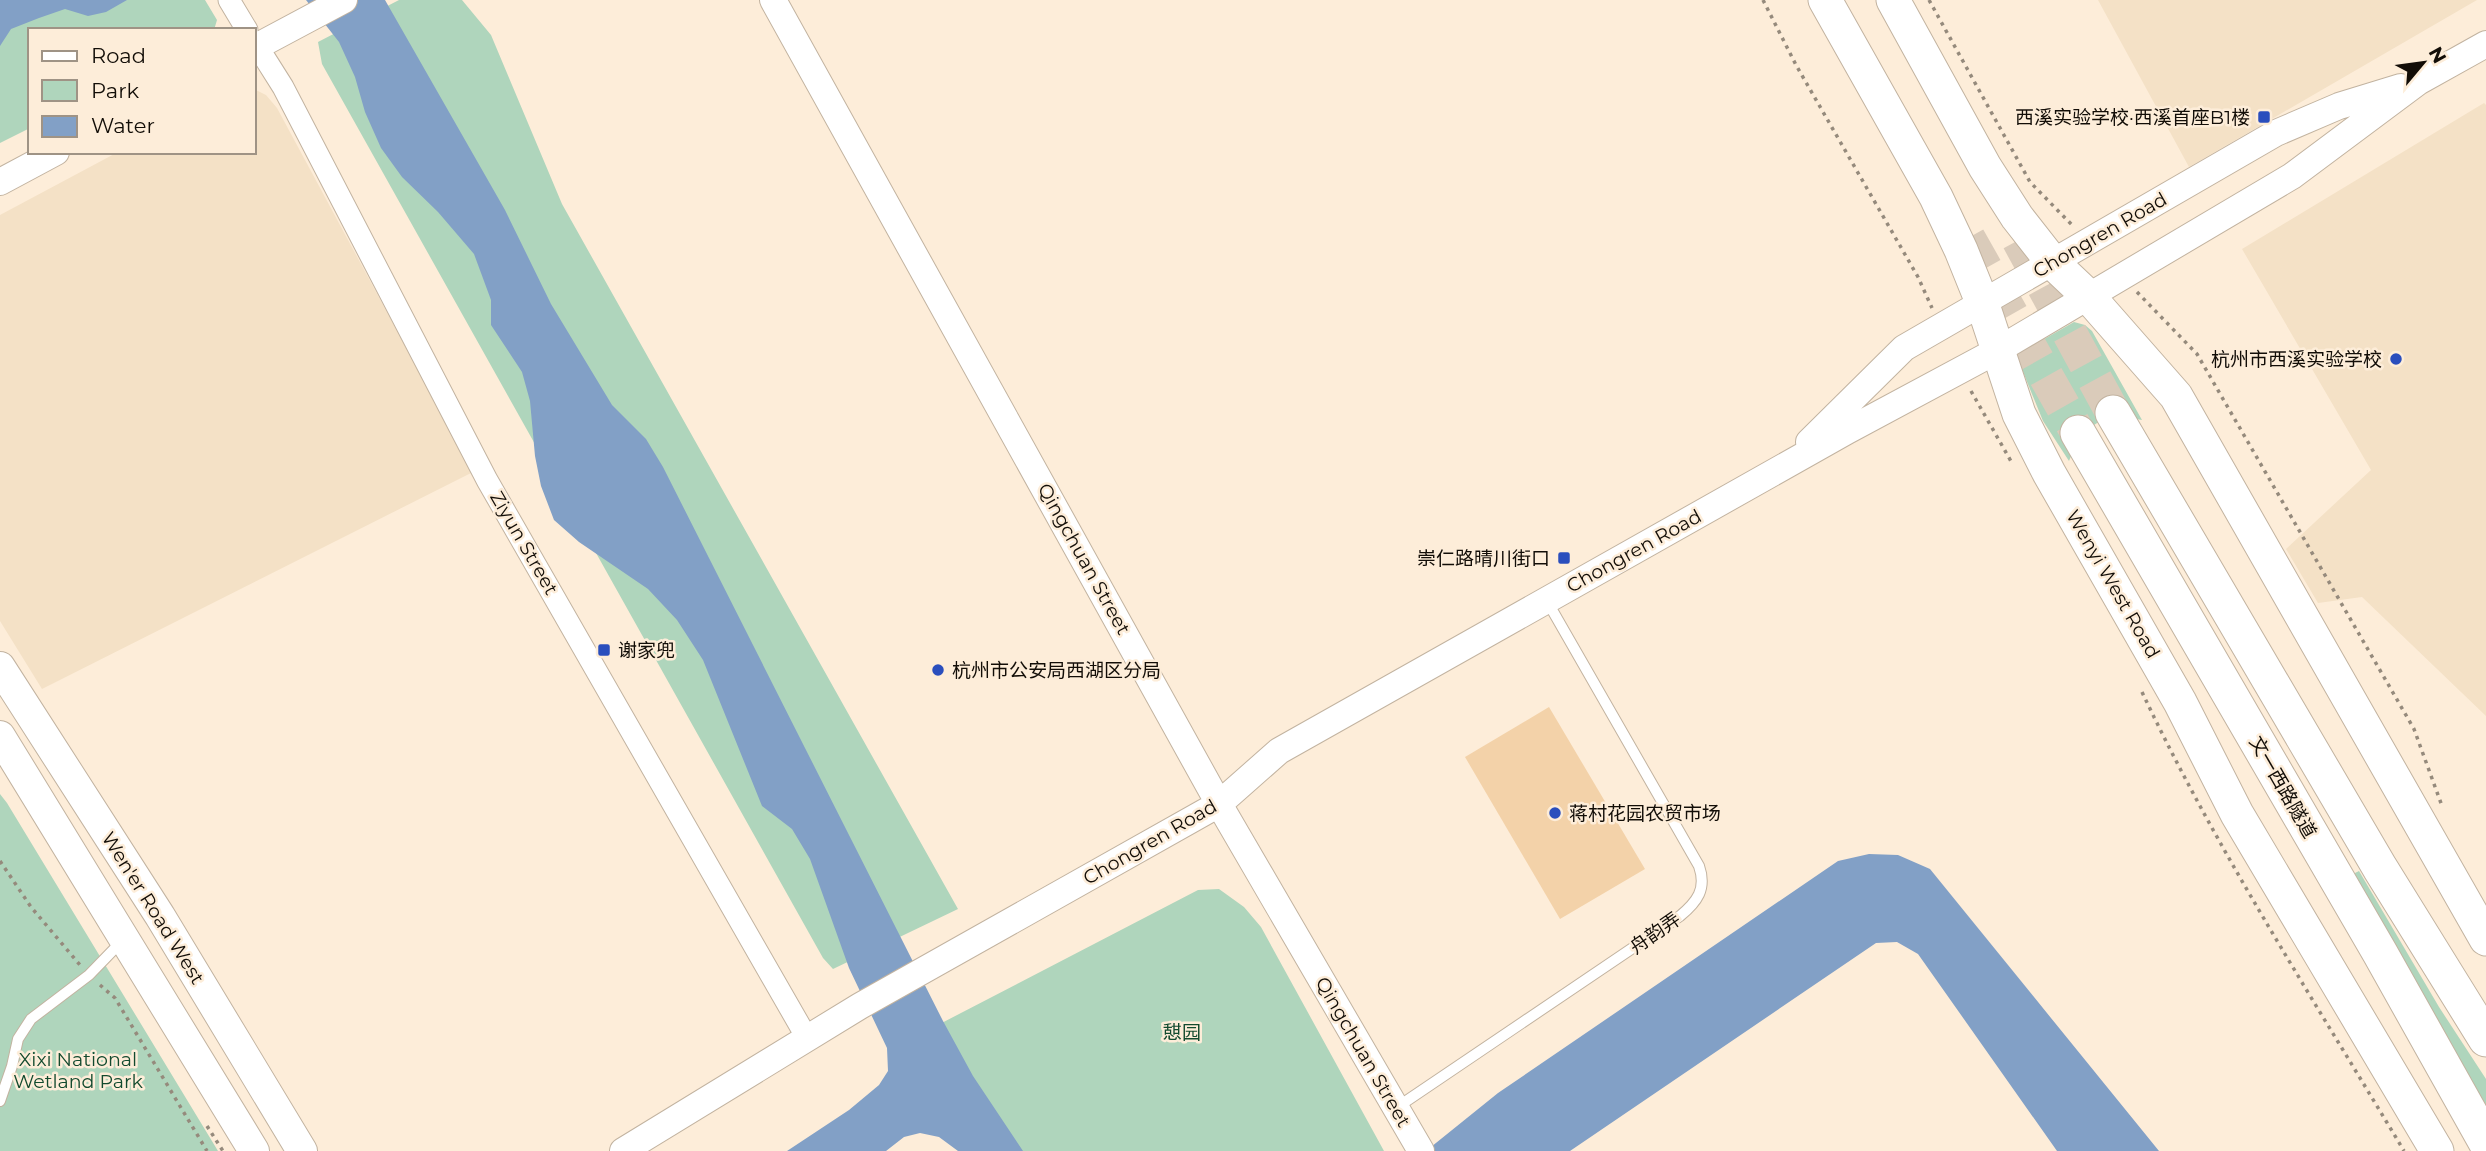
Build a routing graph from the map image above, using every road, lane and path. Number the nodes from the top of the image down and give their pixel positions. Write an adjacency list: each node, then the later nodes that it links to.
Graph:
1 (229, 0): 6 (street, Ziyun Street)
2 (344, 0): 7 (street)
3 (773, 0): 23 (street, Qingchuan Street)
4 (1825, 0): 15 (main road, Wenyi West Road)
5 (1893, 0): 13 (main road)
6 (245, 28)
7 (256, 40)
8 (2486, 44): 10 (street, Chongren Road)
9 (256, 46): 28 (street, Ziyun Street)
10 (2418, 82): 13 (street, Chongren Road); 14 (street, Chongren Road)
11 (53, 154): 12 (street)
12 (0, 182)
13 (2053, 263): 14 (main road); 15 (street, Chongren Road)
14 (2089, 297): 16 (street, Chongren Road); 26 (main road)
15 (1982, 302): 16 (main road, Wenyi West Road); 19 (street, Chongren Road)
16 (1998, 351): 19 (street, Chongren Road); 38 (main road, Wenyi West Road)
17 (2113, 413): 29 (highway)
18 (2078, 433): 32 (highway, 文一西路隧道)
19 (1782, 467): 20 (street, Chongren Road)
20 (1547, 600): 23 (street, Chongren Road); 31 (lane, 舟韵弄)
21 (0, 667): 35 (main road, Wen'er Road West)
22 (0, 736): 25 (main road, Wen'er Road West)
23 (1219, 804): 28 (street, Chongren Road); 31 (street, Qingchuan Street)
24 (0, 861): 27 (path)
25 (124, 939): 27 (lane); 34 (main road, Wen'er Road West)
26 (2486, 939)
27 (89, 975): 30 (lane); 33 (path)
28 (807, 1038): 36 (street, Chongren Road)
29 (2486, 1039)
30 (0, 1101)
31 (1396, 1108): 37 (street, Qingchuan Street)
32 (2481, 1133)
33 (207, 1151)
34 (254, 1151)
35 (302, 1151)
36 (623, 1151)
37 (1421, 1151)
38 (2437, 1151)

